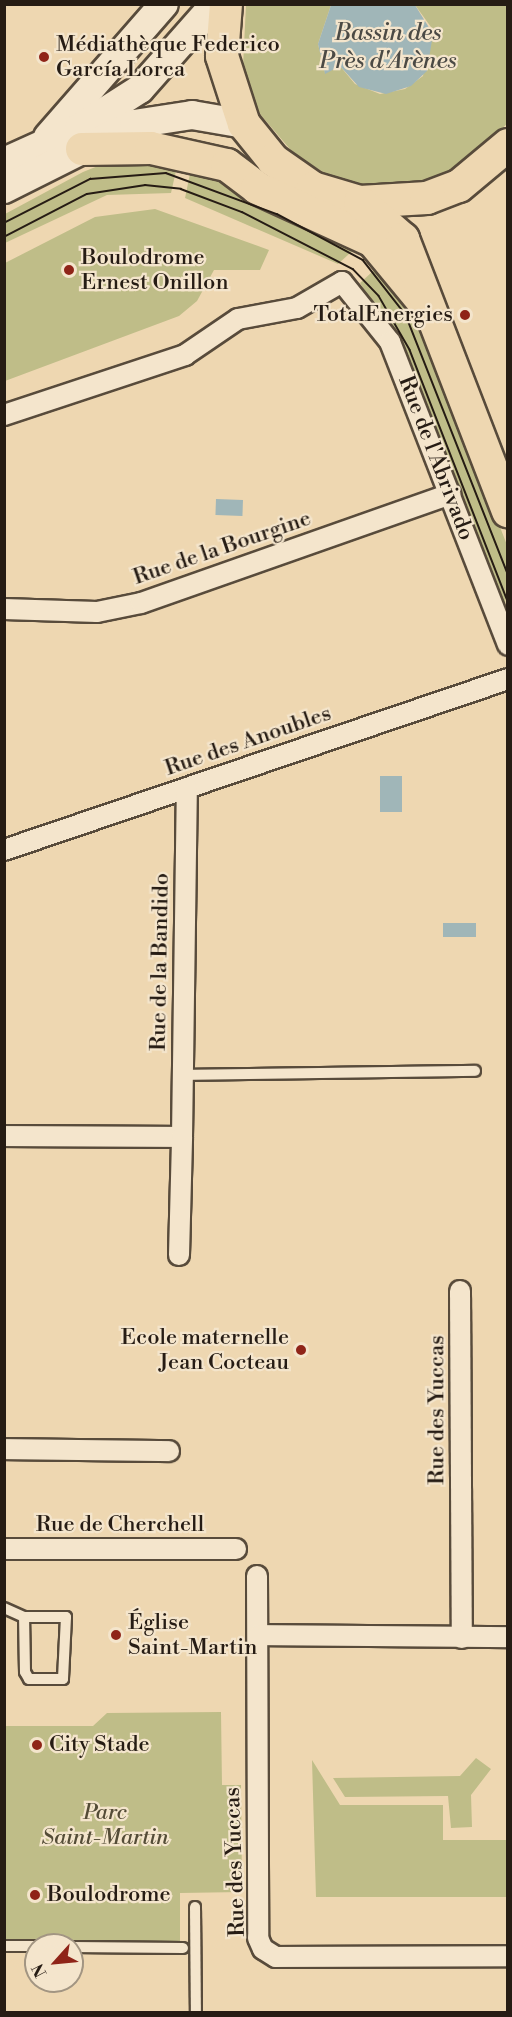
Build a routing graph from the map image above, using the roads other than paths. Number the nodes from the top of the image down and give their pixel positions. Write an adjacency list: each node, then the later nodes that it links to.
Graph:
1 (164, 4): 5 (main road)
2 (215, 4): 5 (main road)
3 (226, 4): 4 (main road)
4 (244, 124): 7 (main road); 9 (main road)
5 (44, 141): 8 (main road)
6 (507, 145): 11 (main road)
7 (82, 149): 9 (main road); 10 (main road)
8 (4, 162)
9 (250, 163): 11 (main road); 12 (main road)
10 (4, 189)
11 (360, 202): 12 (main road, Rue de l'Abrivado)
12 (425, 304): 15 (main road, Rue de l'Abrivado)
13 (4, 415): 14 (street, Rue de l'Abrivado)
14 (450, 494): 16 (street, Rue de la Bourgine); 17 (street, Rue de l'Abrivado)
15 (505, 499)
16 (4, 609)
17 (507, 645)
18 (507, 679): 19 (street, Rue des Anoubles)
19 (187, 788): 20 (street, Rue des Anoubles); 22 (street, Rue de la Bandido)
20 (4, 850)
21 (475, 1071): 22 (lane)
22 (183, 1075): 24 (street, Rue de la Bandido)
23 (4, 1136): 24 (street)
24 (182, 1137): 25 (street, Rue de la Bandido)
25 (179, 1255)
26 (460, 1290): 36 (street, Rue des Yuccas)
27 (4, 1449): 28 (street)
28 (169, 1451)
29 (4, 1549): 30 (street, Rue de Cherchell)
30 (236, 1549)
31 (257, 1576): 34 (street, Rue des Yuccas)
32 (4, 1608): 33 (lane)
33 (24, 1617): 33 (lane)
34 (259, 1635): 36 (street); 42 (street, Rue des Yuccas)
35 (507, 1637): 36 (street)
36 (462, 1638)
37 (195, 1907): 43 (lane)
38 (4, 1946): 39 (lane)
39 (24, 1946)
40 (84, 1947): 41 (lane)
41 (183, 1948)
42 (507, 1956)
43 (196, 2013)

